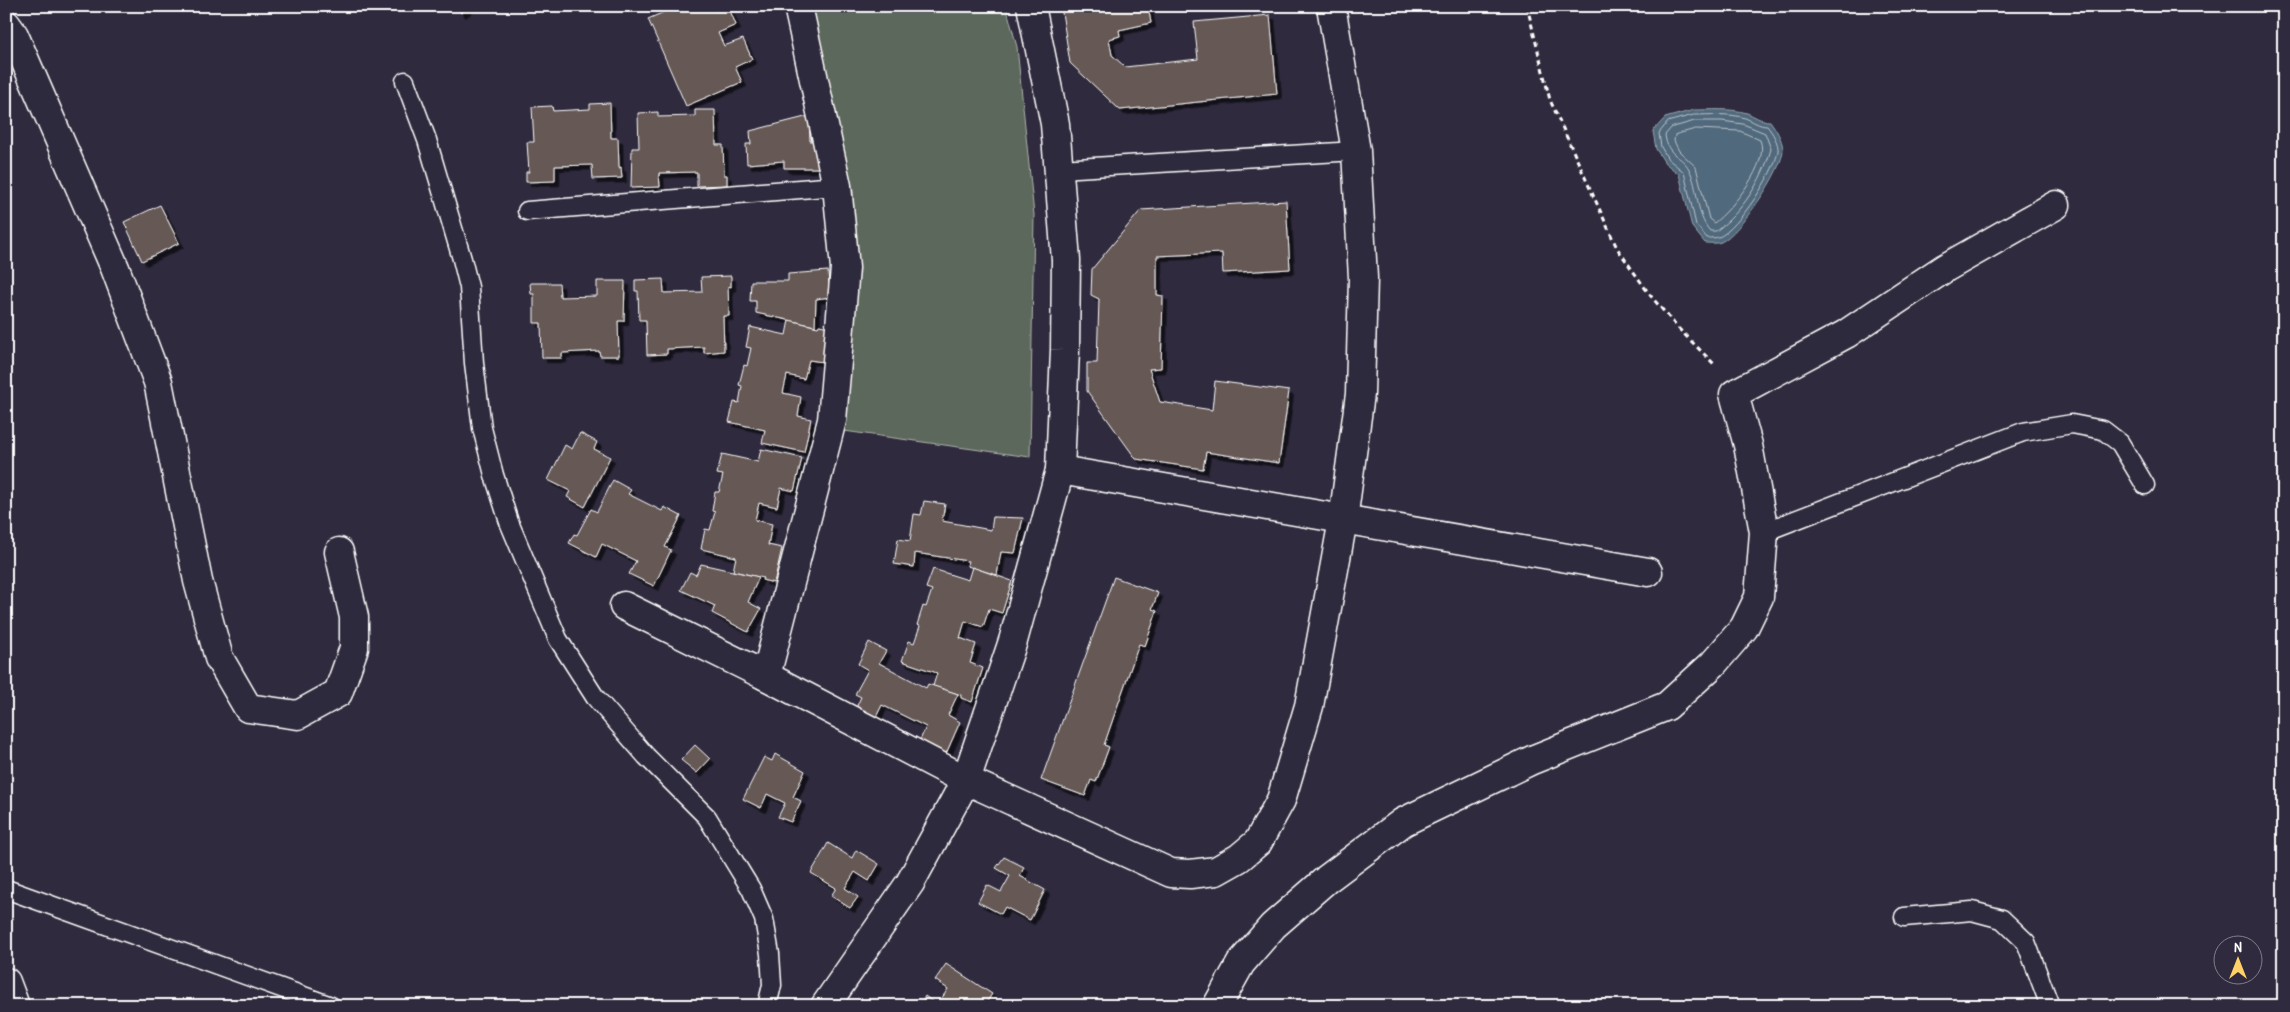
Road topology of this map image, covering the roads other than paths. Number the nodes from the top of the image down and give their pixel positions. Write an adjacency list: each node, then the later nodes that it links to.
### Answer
1 (798, 6): 8 (street)
2 (1031, 6): 7 (street)
3 (1331, 6): 6 (street)
4 (6, 24): 15 (street)
5 (405, 81): 25 (lane)
6 (1356, 150): 7 (lane); 13 (street)
7 (1060, 169): 11 (street)
8 (837, 186): 10 (lane); 18 (street)
9 (2056, 204): 14 (street)
10 (527, 211)
11 (1060, 470): 13 (street); 19 (street)
12 (2145, 485): 14 (lane)
13 (1342, 520): 16 (street); 19 (street)
14 (1764, 532): 27 (street)
15 (339, 552)
16 (1648, 572)
17 (624, 606): 18 (street)
18 (766, 676): 19 (street)
19 (966, 780): 26 (street)
20 (6, 889): 24 (lane)
21 (1904, 917): 28 (lane)
22 (6, 982): 23 (street)
23 (15, 1006)
24 (331, 1006)
25 (767, 1006)
26 (825, 1006)
27 (1217, 1006)
28 (2050, 1006)

